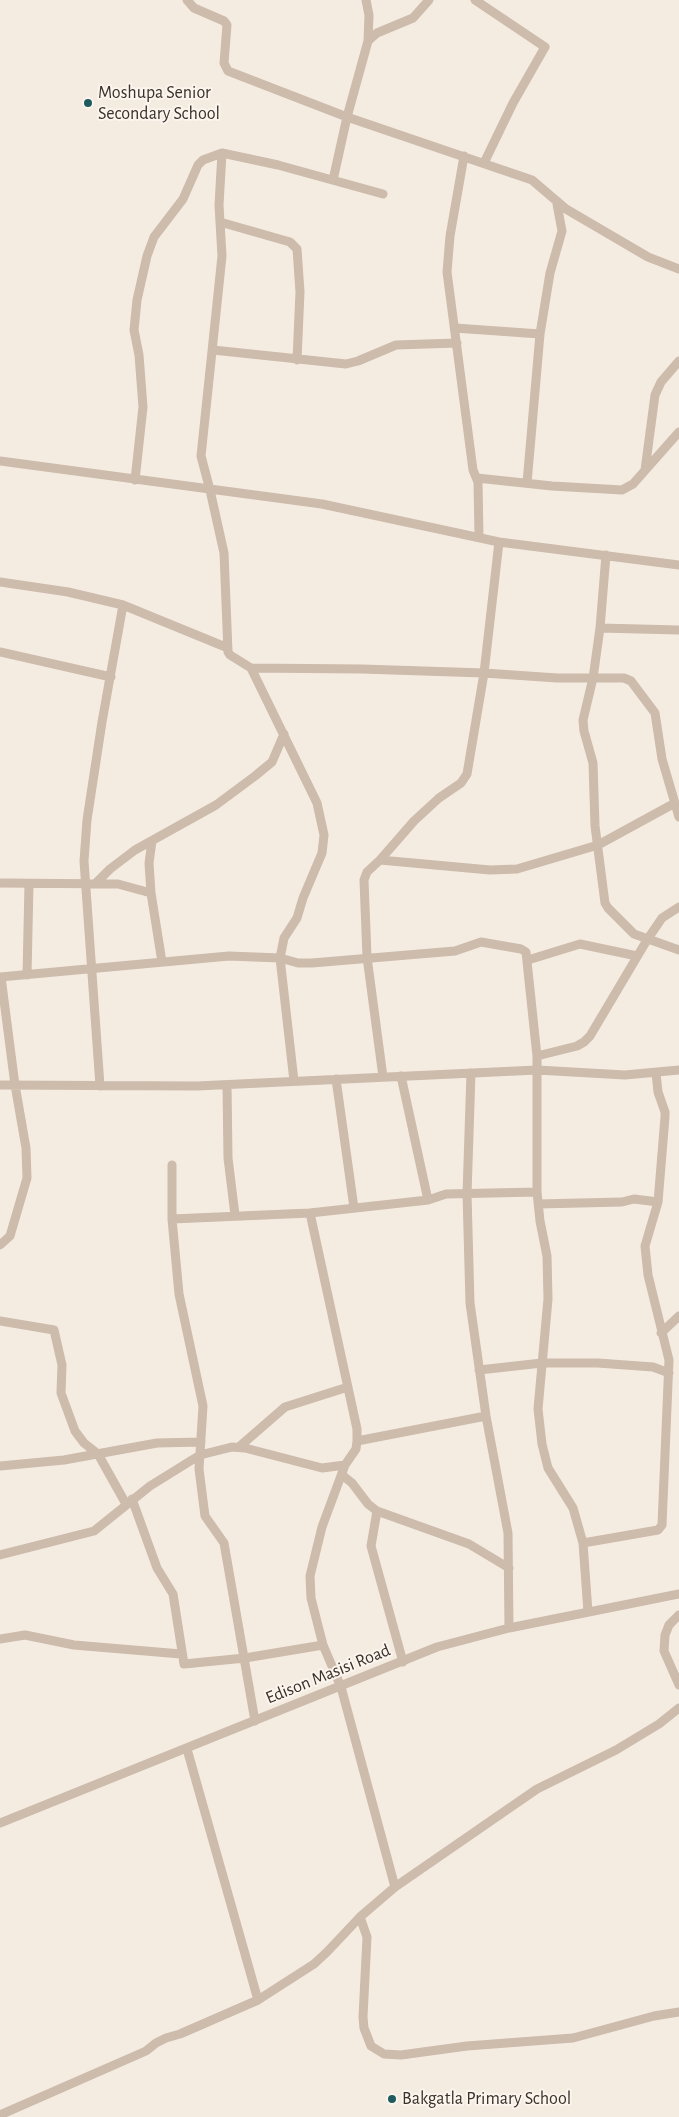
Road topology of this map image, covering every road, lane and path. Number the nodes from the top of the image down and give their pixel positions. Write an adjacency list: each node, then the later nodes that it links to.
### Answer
1 (187, 0): 6 (street)
2 (366, 0): 5 (street)
3 (429, 0): 5 (street)
4 (475, 0): 9 (street)
5 (368, 41): 6 (street)
6 (346, 118): 8 (street); 10 (street)
7 (222, 153): 10 (street); 13 (street); 25 (street)
8 (464, 156): 9 (street); 15 (street)
9 (484, 163): 12 (street)
10 (333, 180): 11 (street)
11 (383, 194)
12 (557, 204): 14 (street); 16 (street)
13 (220, 222): 18 (street); 19 (street)
14 (679, 269)
15 (455, 328): 16 (street); 17 (street)
16 (540, 334): 26 (street)
17 (457, 343): 19 (street); 24 (street)
18 (213, 350): 19 (street); 27 (street)
19 (297, 360)
20 (679, 360): 23 (street)
21 (679, 432): 23 (street)
22 (0, 461): 25 (street)
23 (645, 470): 26 (street)
24 (477, 478): 26 (street); 28 (street)
25 (135, 480): 27 (street)
26 (527, 483)
27 (210, 490): 28 (street); 36 (street)
28 (479, 537): 29 (street)
29 (499, 542): 30 (street); 39 (street)
30 (606, 555): 31 (street); 34 (street)
31 (679, 565)
32 (0, 582): 33 (street)
33 (123, 605): 36 (street); 40 (street)
34 (600, 628): 35 (street); 41 (street)
35 (679, 630)
36 (228, 648): 38 (street)
37 (0, 652): 40 (street)
38 (251, 668): 39 (street); 42 (street)
39 (484, 673): 41 (street); 47 (street)
40 (111, 676): 51 (street)
41 (593, 678): 43 (street); 46 (street)
42 (284, 734): 45 (street); 57 (street)
43 (675, 803): 44 (street); 46 (street)
44 (679, 817)
45 (152, 842): 49 (street); 52 (street)
46 (598, 845): 47 (street); 54 (street)
47 (380, 860): 58 (street)
48 (0, 883): 50 (street)
49 (96, 883): 51 (street); 52 (street)
50 (29, 884): 51 (street); 62 (street)
51 (85, 885): 61 (street)
52 (151, 893): 60 (street)
53 (679, 907): 54 (street)
54 (647, 940): 55 (street); 56 (street)
55 (679, 950)
56 (637, 956): 59 (street); 64 (street)
57 (280, 958): 58 (street); 60 (street); 72 (street)
58 (368, 958): 59 (street); 70 (street)
59 (528, 960): 64 (street)
60 (162, 962): 61 (street)
61 (92, 969): 62 (street); 76 (street)
62 (27, 975): 63 (street)
63 (0, 977): 74 (street)
64 (537, 1056): 65 (street)
65 (537, 1070): 67 (street); 68 (street); 78 (street)
66 (679, 1070): 67 (street)
67 (656, 1073): 81 (street)
68 (470, 1074): 69 (street); 79 (street)
69 (401, 1076): 70 (street); 80 (street)
70 (383, 1077): 71 (street)
71 (336, 1079): 72 (street); 83 (street)
72 (294, 1081): 75 (street)
73 (0, 1085): 74 (street)
74 (15, 1085): 76 (street); 87 (street)
75 (227, 1085): 76 (street); 85 (street)
76 (100, 1086)
77 (172, 1166): 86 (street)
78 (537, 1192): 79 (street); 82 (street)
79 (467, 1194): 80 (street); 92 (street)
80 (428, 1200): 83 (street)
81 (658, 1202): 82 (street); 90 (street)
82 (538, 1204): 91 (street)
83 (354, 1208): 84 (street)
84 (310, 1212): 85 (street); 94 (street)
85 (235, 1215): 86 (street)
86 (172, 1219): 97 (street)
87 (0, 1245)
88 (679, 1316): 90 (street)
89 (0, 1320): 99 (street)
90 (661, 1333): 93 (street)
91 (542, 1362): 92 (street); 93 (street); 106 (street)
92 (479, 1370): 95 (street)
93 (669, 1373): 106 (street)
94 (348, 1388): 96 (street); 98 (street)
95 (486, 1416): 96 (street); 108 (street)
96 (357, 1441): 101 (street)
97 (201, 1442): 99 (street); 100 (street)
98 (239, 1447): 100 (street); 101 (street)
99 (98, 1454): 102 (street); 104 (street)
100 (200, 1455): 104 (street); 116 (street)
101 (345, 1465): 103 (street)
102 (0, 1466)
103 (342, 1475): 105 (street); 114 (street)
104 (129, 1502): 107 (street); 115 (street)
105 (377, 1511): 108 (street); 117 (street)
106 (582, 1543): 110 (street)
107 (0, 1555)
108 (509, 1568): 112 (street)
109 (679, 1594): 110 (street, Edison Masisi Road)
110 (588, 1612): 112 (street, Edison Masisi Road)
111 (679, 1614): 118 (street)
112 (509, 1628): 117 (street, Edison Masisi Road)
113 (0, 1639): 115 (street)
114 (323, 1645): 116 (street); 119 (street)
115 (181, 1654): 116 (street)
116 (244, 1658): 121 (street)
117 (403, 1662): 119 (street, Edison Masisi Road)
118 (679, 1685)
119 (342, 1687): 121 (street, Edison Masisi Road); 124 (street)
120 (679, 1708): 124 (street)
121 (255, 1721): 122 (street, Edison Masisi Road)
122 (187, 1749): 123 (street, Edison Masisi Road); 126 (street)
123 (0, 1823)
124 (395, 1887): 125 (street)
125 (360, 1917): 126 (street); 127 (street)
126 (258, 2000): 128 (street)
127 (679, 2012)
128 (0, 2115)

